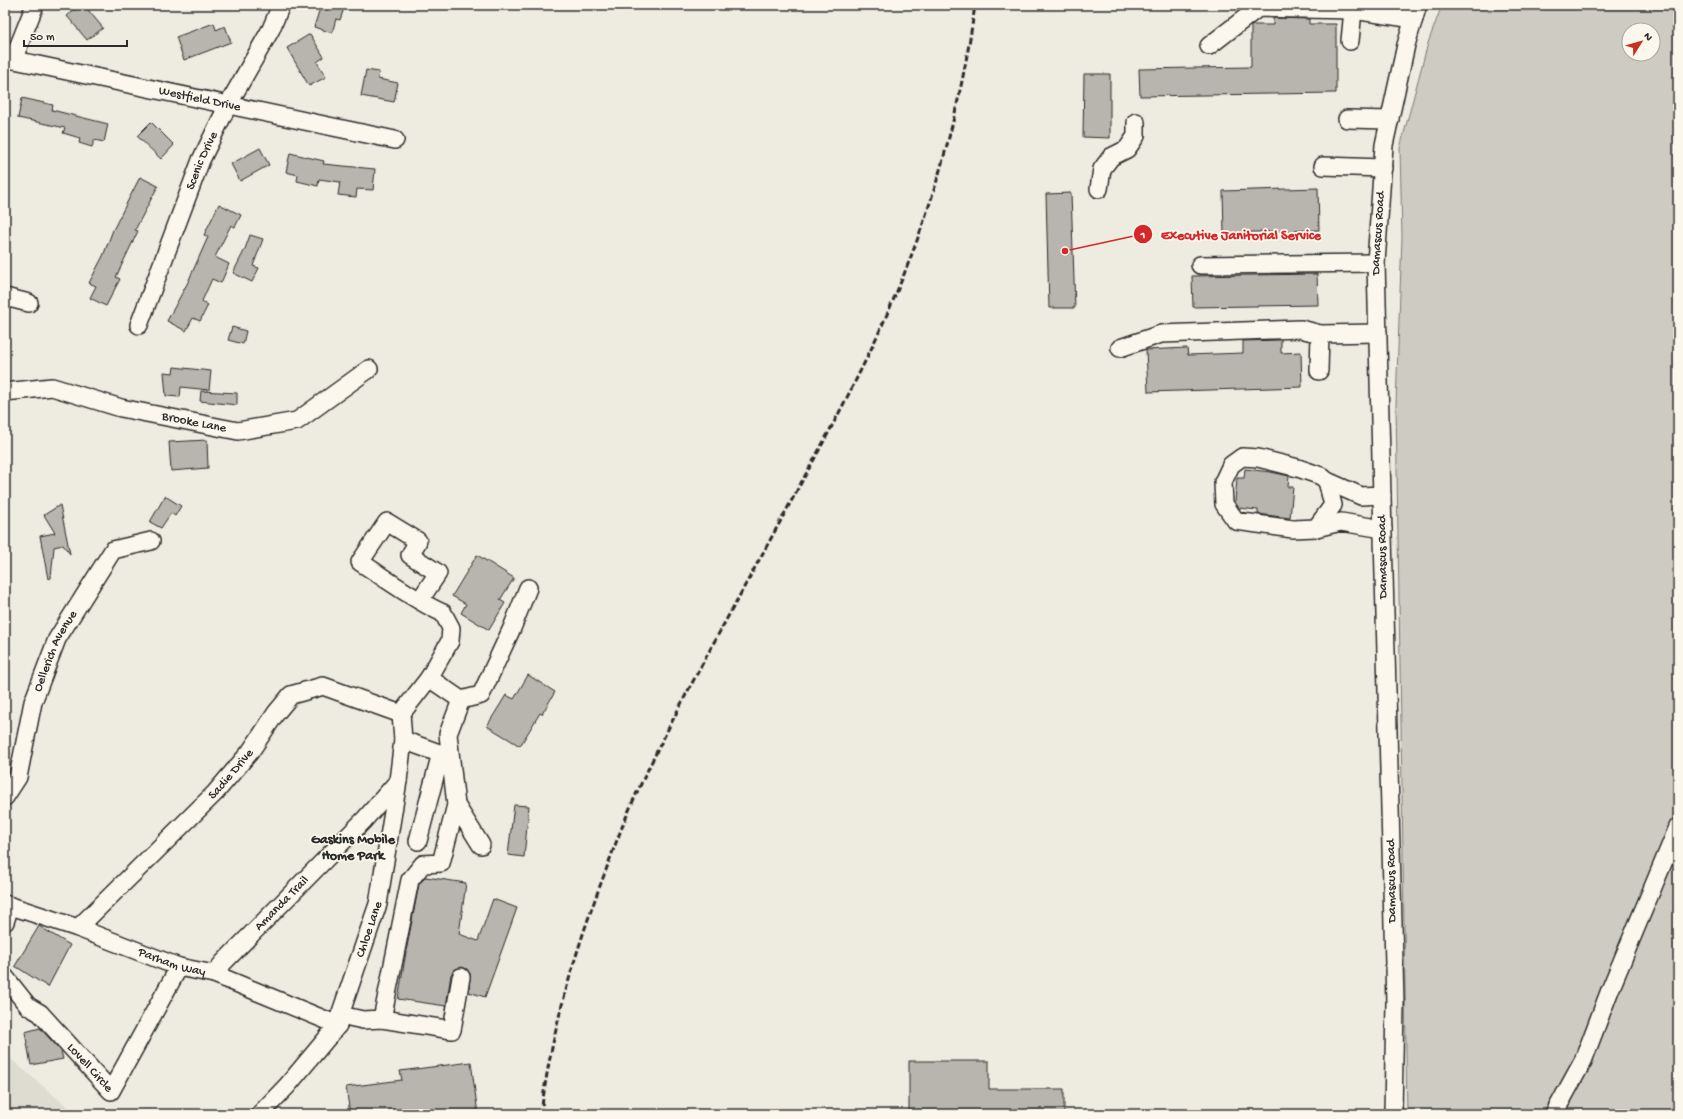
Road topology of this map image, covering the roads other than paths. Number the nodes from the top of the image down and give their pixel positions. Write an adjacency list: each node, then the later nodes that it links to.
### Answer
1 (35, 5): 7 (street)
2 (281, 5): 8 (street, Scenic Drive)
3 (1353, 10): 4 (street); 5 (street); 6 (street)
4 (1416, 12): 10 (street, Damascus Road)
5 (1350, 41)
6 (1209, 46)
7 (9, 59): 8 (street, Westfield Drive)
8 (228, 105): 12 (street, Westfield Drive); 20 (street, Scenic Drive)
9 (1347, 119): 10 (street)
10 (1390, 120): 14 (street, Damascus Road)
11 (1136, 122): 15 (street)
12 (395, 140)
13 (1323, 166): 14 (street)
14 (1383, 168): 16 (street, Damascus Road)
15 (1099, 190)
16 (1376, 263): 17 (street); 21 (street, Damascus Road)
17 (1200, 265)
18 (5, 297): 19 (street)
19 (29, 303)
20 (139, 325)
21 (1378, 333): 22 (street); 28 (street, Damascus Road)
22 (1320, 334): 23 (street); 25 (street)
23 (1120, 348)
24 (369, 369): 26 (street, Brooke Lane)
25 (1319, 371)
26 (5, 392)
27 (1327, 481): 28 (street); 29 (street); 29 (street)
28 (1382, 495): 30 (street, Damascus Road)
29 (1316, 528): 30 (street)
30 (1382, 529): 55 (street, Damascus Road)
31 (151, 541): 40 (street, Oellerich Avenue)
32 (528, 588): 35 (street)
33 (420, 600): 33 (street); 34 (street)
34 (429, 678): 35 (street); 36 (street)
35 (461, 700): 38 (street)
36 (401, 714): 37 (street, Chloe Lane); 47 (street, Sadie Drive)
37 (403, 740): 38 (street); 39 (street, Chloe Lane)
38 (445, 755): 41 (street); 43 (street)
39 (398, 781): 49 (street, Amanda Trail); 53 (street, Chloe Lane)
40 (5, 797)
41 (456, 805): 44 (street); 52 (street)
42 (1678, 826): 56 (street)
43 (418, 841)
44 (481, 845)
45 (7, 905): 46 (street); 47 (street, Parham Way)
46 (5, 922)
47 (78, 928): 48 (street, Parham Way)
48 (179, 967): 49 (street, Parham Way); 50 (street, Lovell Circle)
49 (214, 974): 53 (street, Parham Way)
50 (5, 977)
51 (461, 977): 52 (street, Parham Way)
52 (382, 1019): 53 (street, Parham Way)
53 (339, 1020): 54 (street, Chloe Lane)
54 (260, 1114)
55 (1393, 1114)
56 (1554, 1114)

